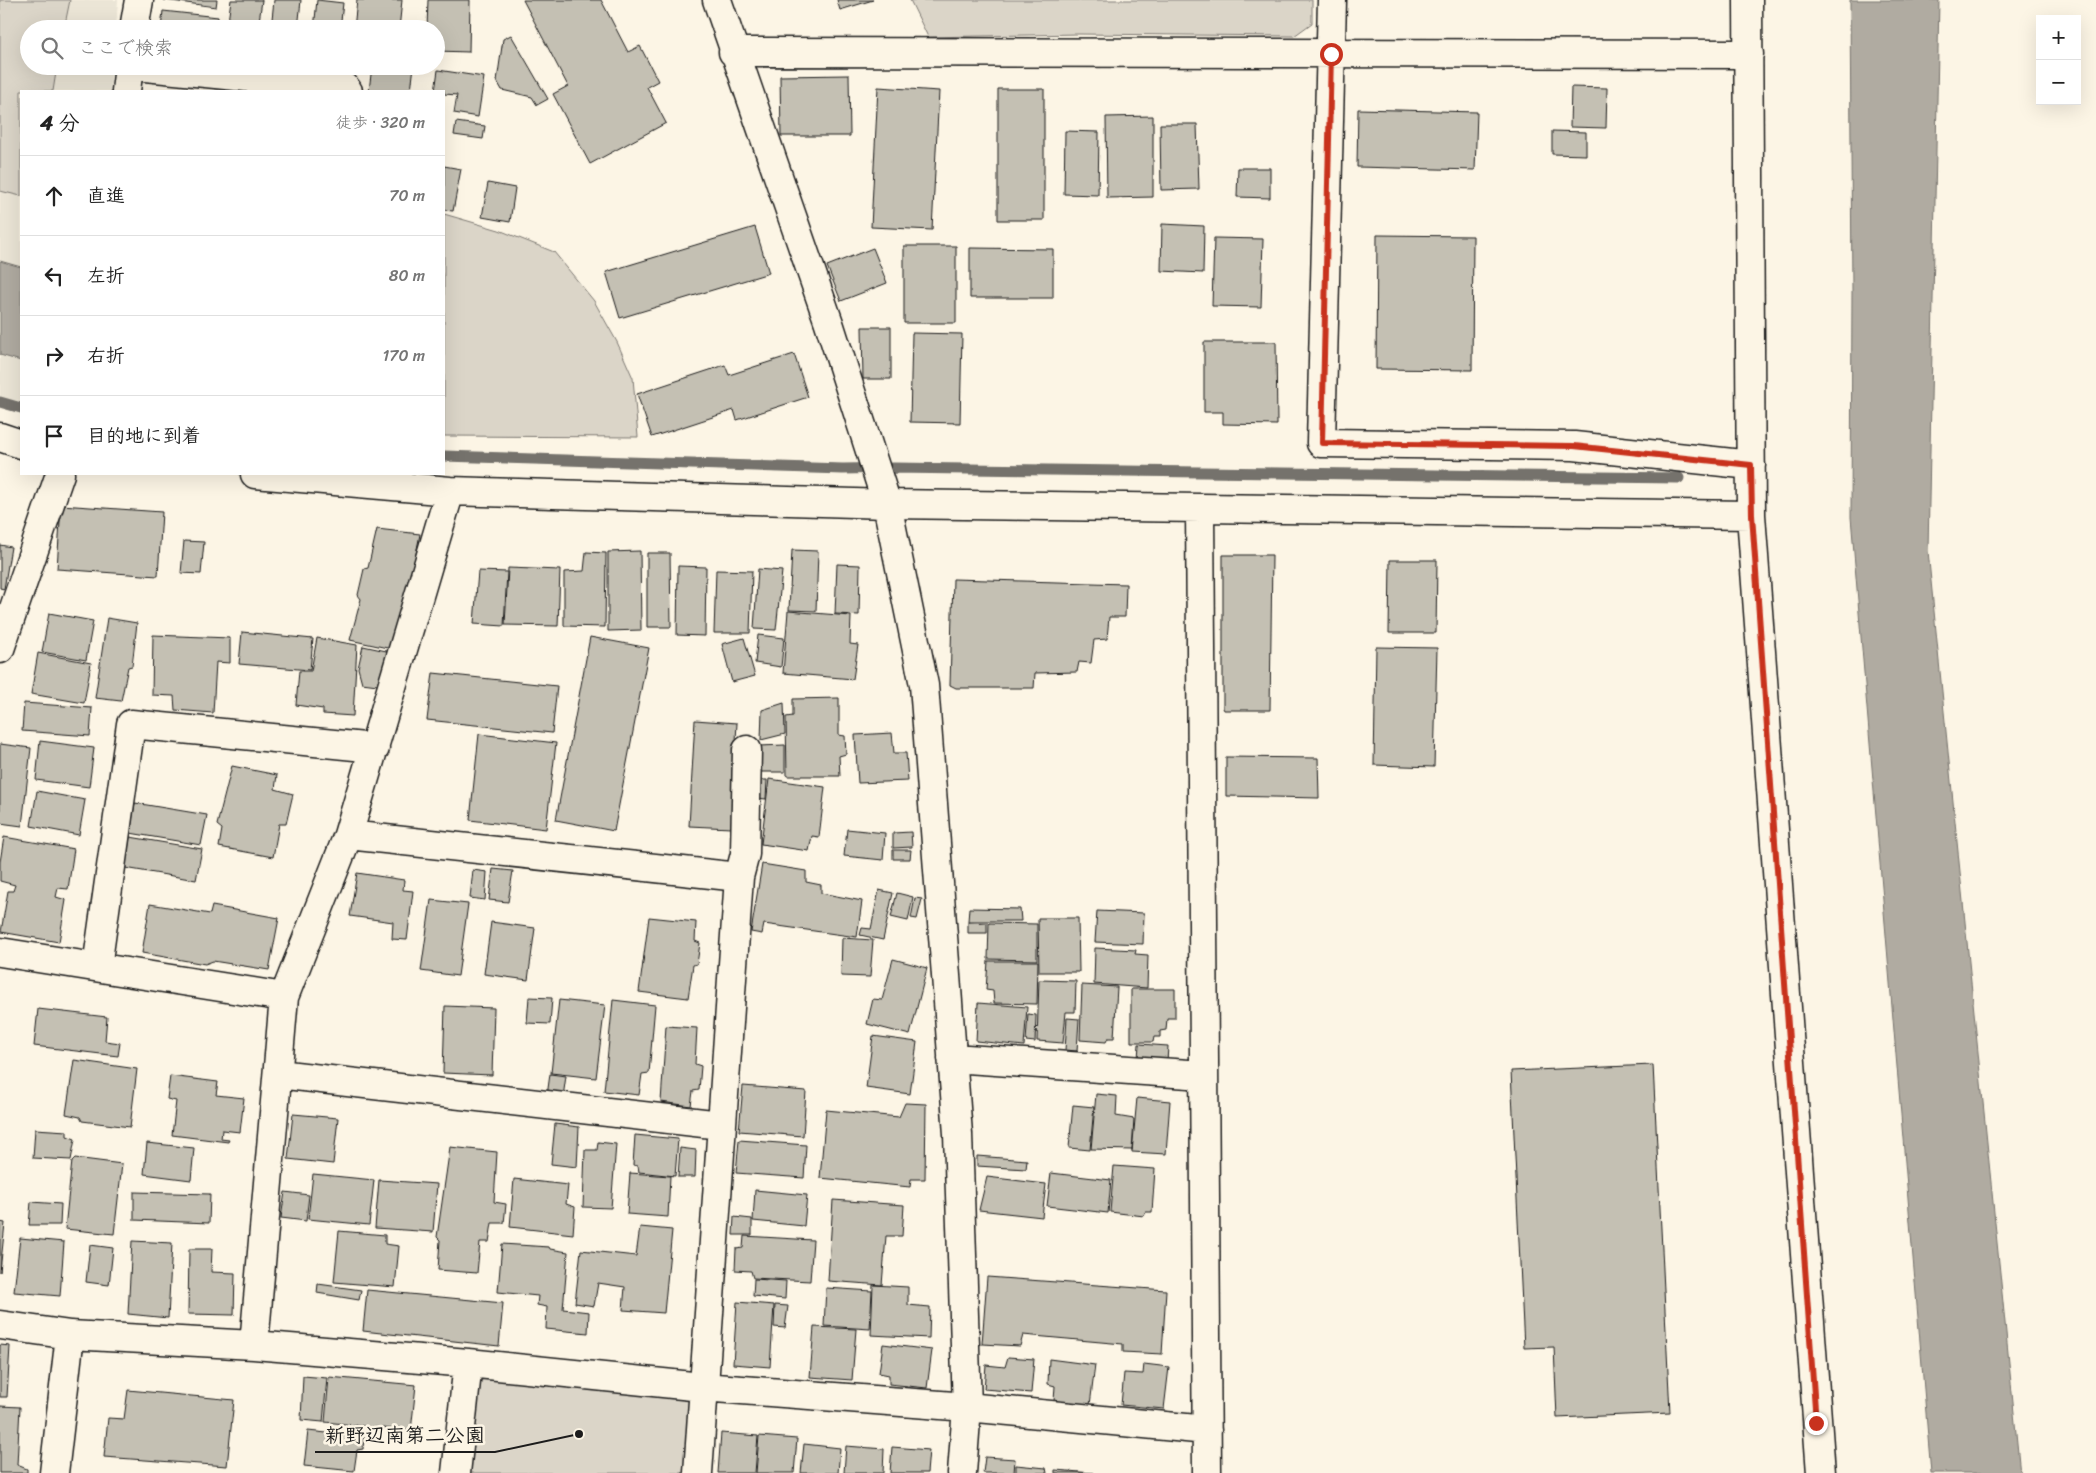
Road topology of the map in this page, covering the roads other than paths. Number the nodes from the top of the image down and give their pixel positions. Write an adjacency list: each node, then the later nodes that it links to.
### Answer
1 (139, 0): 5 (street)
2 (717, 0): 6 (street)
3 (1332, 0): 7 (street)
4 (1748, 0): 8 (street)
5 (136, 20)
6 (733, 52): 7 (street); 19 (street)
7 (1331, 54): 8 (street); 15 (street)
8 (1748, 54): 15 (street)
9 (128, 75): 11 (street)
10 (225, 75): 12 (street)
11 (126, 90)
12 (347, 90)
13 (0, 437): 14 (street)
14 (20, 444)
15 (1751, 465): 21 (street)
16 (60, 475): 22 (street)
17 (266, 475): 18 (street)
18 (450, 491): 19 (street); 23 (street)
19 (887, 504): 20 (street); 30 (street)
20 (1200, 509): 21 (street); 32 (street)
21 (1752, 515): 46 (street)
22 (0, 648)
23 (375, 748): 25 (street); 28 (street)
24 (747, 750): 26 (street)
25 (348, 835): 26 (street); 29 (street)
26 (739, 877): 33 (street)
27 (0, 952): 28 (street)
28 (97, 967): 29 (street)
29 (284, 997): 31 (street)
30 (952, 1058): 32 (street); 39 (street)
31 (278, 1074): 33 (street); 36 (street)
32 (1204, 1075): 40 (street)
33 (721, 1125): 38 (street)
34 (0, 1325): 35 (street)
35 (70, 1336): 36 (street); 41 (street)
36 (254, 1345): 37 (street)
37 (468, 1363): 38 (street); 42 (street)
38 (702, 1387): 39 (street); 43 (street)
39 (967, 1407): 40 (street); 44 (street)
40 (1207, 1430): 45 (street)
41 (54, 1473)
42 (456, 1473)
43 (698, 1473)
44 (962, 1473)
45 (1207, 1473)
46 (1821, 1473)

